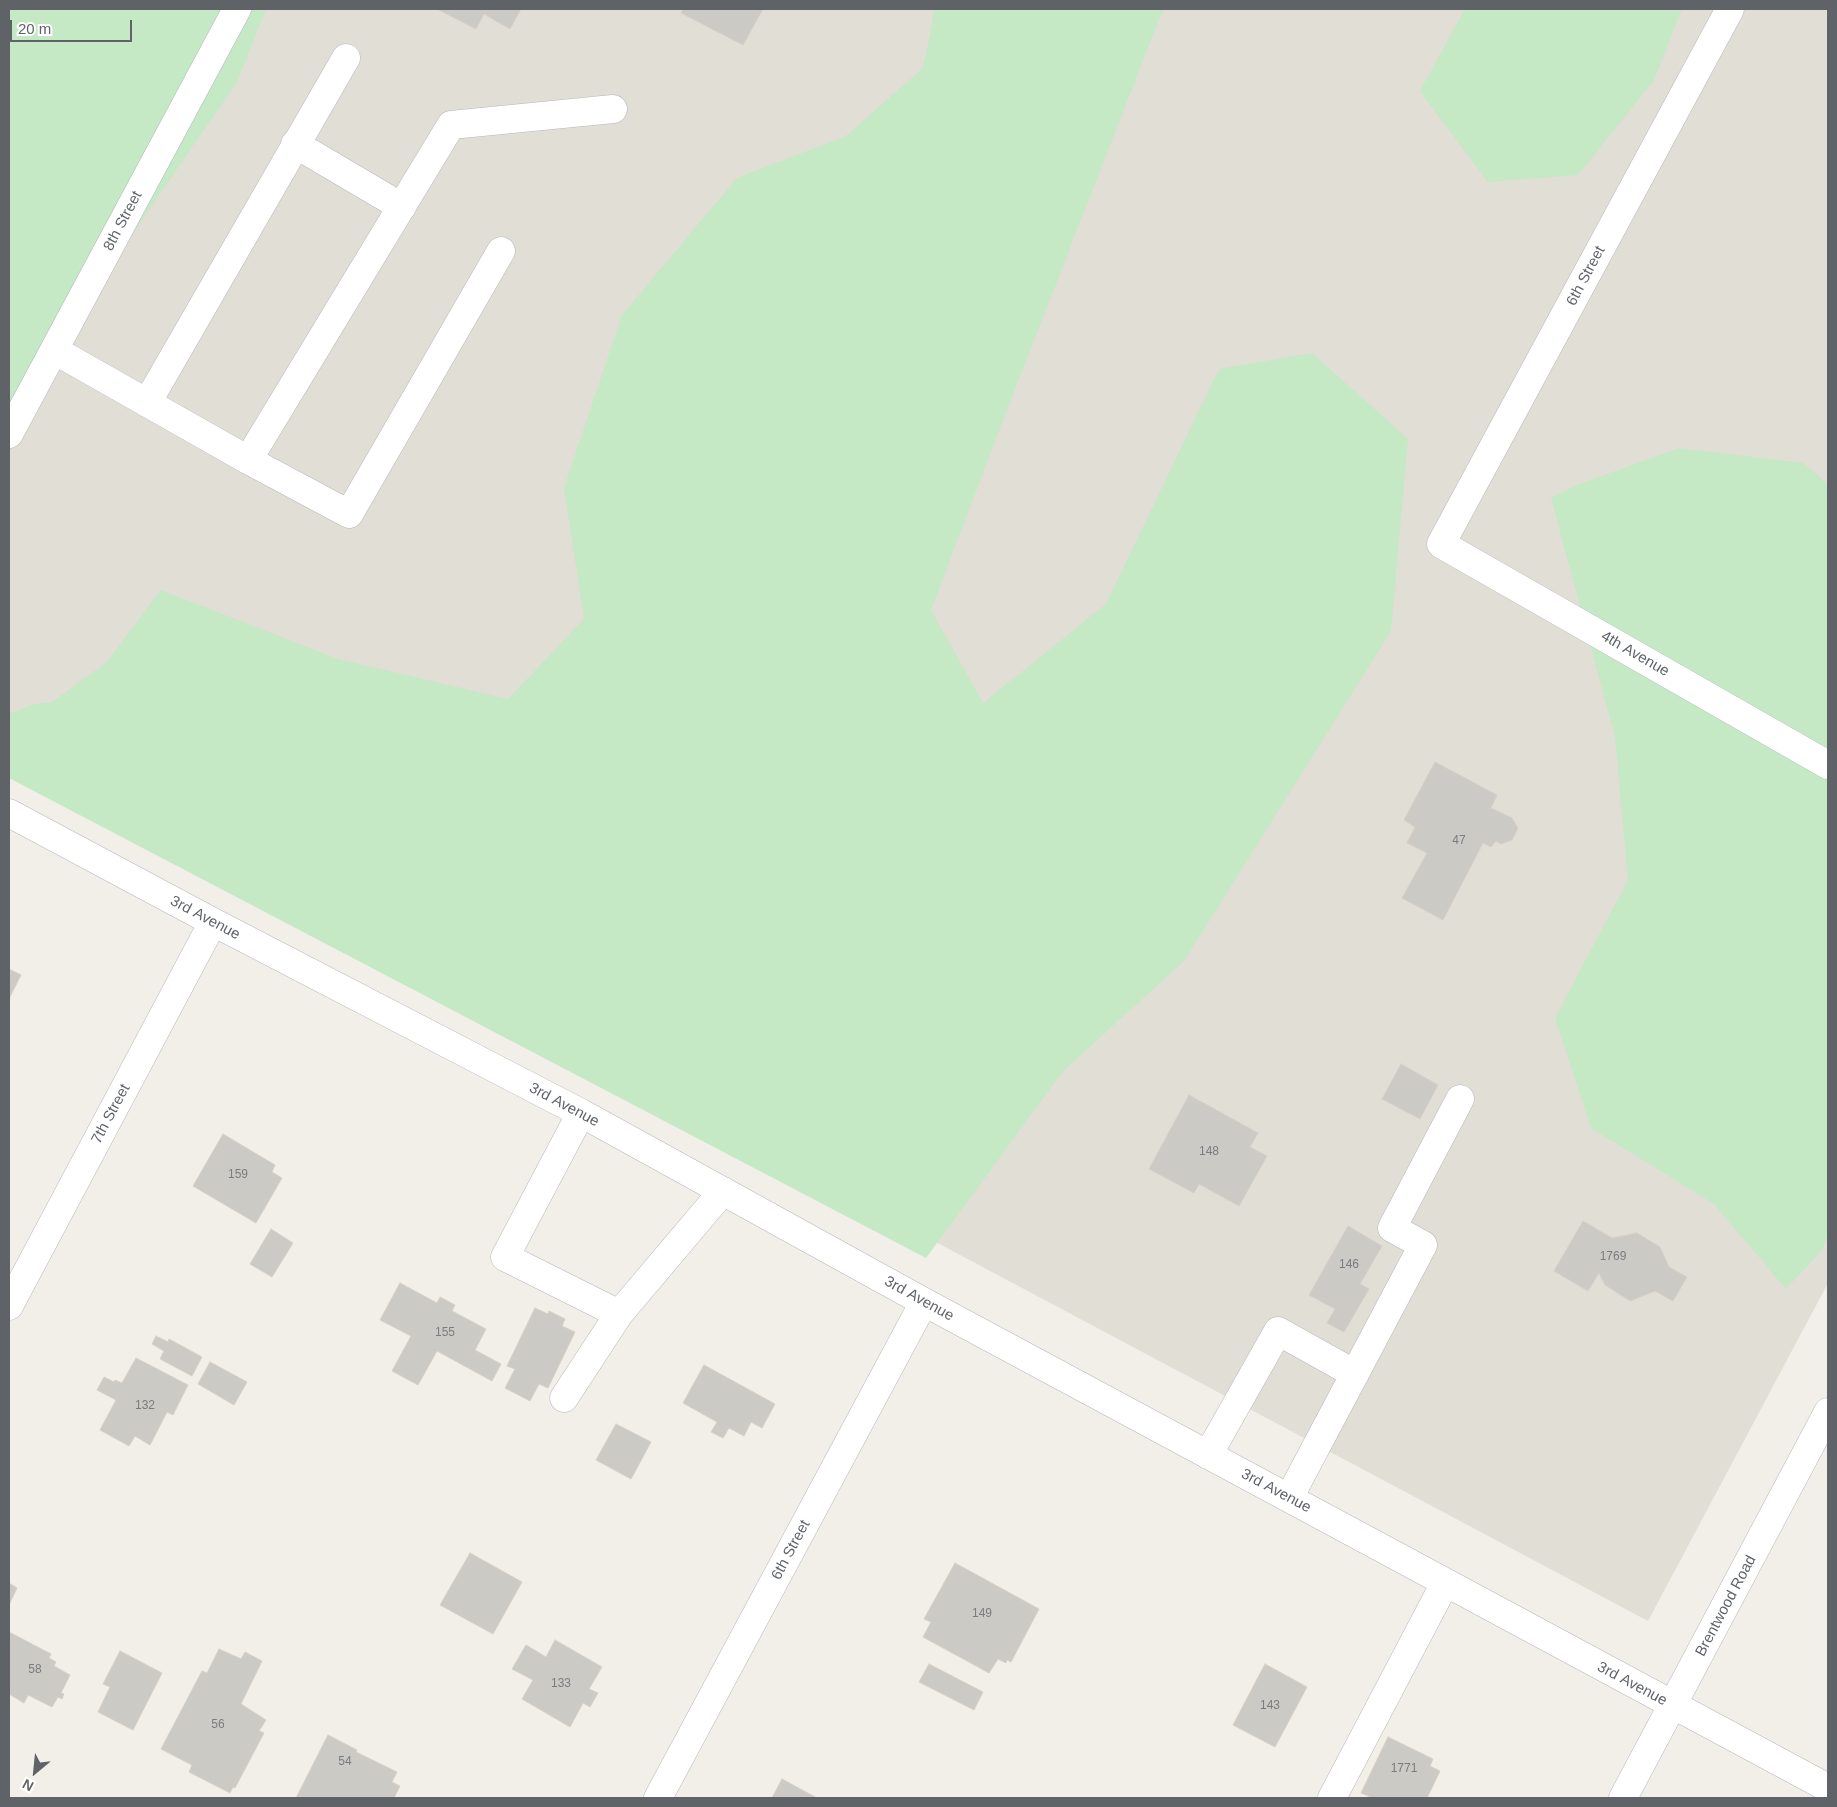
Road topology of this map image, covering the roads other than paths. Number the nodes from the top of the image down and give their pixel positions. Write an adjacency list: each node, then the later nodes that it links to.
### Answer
1 (237, 9): 8 (street, 8th Street)
2 (1730, 9): 12 (street, 6th Street)
3 (346, 58): 5 (street)
4 (613, 110): 6 (street)
5 (295, 144): 6 (street); 9 (street)
6 (402, 207): 11 (street)
7 (502, 251): 11 (street)
8 (54, 350): 9 (street); 10 (street, 8th Street)
9 (147, 403): 11 (street)
10 (9, 434)
11 (248, 460)
12 (1441, 544): 13 (street, 4th Avenue)
13 (1828, 765)
14 (9, 813): 15 (street, 3rd Avenue)
15 (213, 922): 17 (street, 3rd Avenue); 20 (street, 7th Street)
16 (1460, 1099): 22 (street)
17 (581, 1113): 18 (street, 3rd Avenue); 21 (street)
18 (723, 1191): 19 (street, 3rd Avenue); 21 (street)
19 (924, 1302): 25 (street, 3rd Avenue); 30 (street, 6th Street)
20 (9, 1306)
21 (619, 1314): 23 (street)
22 (1355, 1374): 25 (street); 26 (street)
23 (564, 1398)
24 (1828, 1412): 28 (street, Brentwood Road)
25 (1208, 1455): 26 (street, 3rd Avenue)
26 (1289, 1498): 27 (street, 3rd Avenue)
27 (1445, 1583): 28 (street, 3rd Avenue); 31 (street)
28 (1673, 1705): 29 (street, 3rd Avenue); 32 (street, Brentwood Road)
29 (1828, 1788)
30 (658, 1798)
31 (1332, 1798)
32 (1623, 1798)

